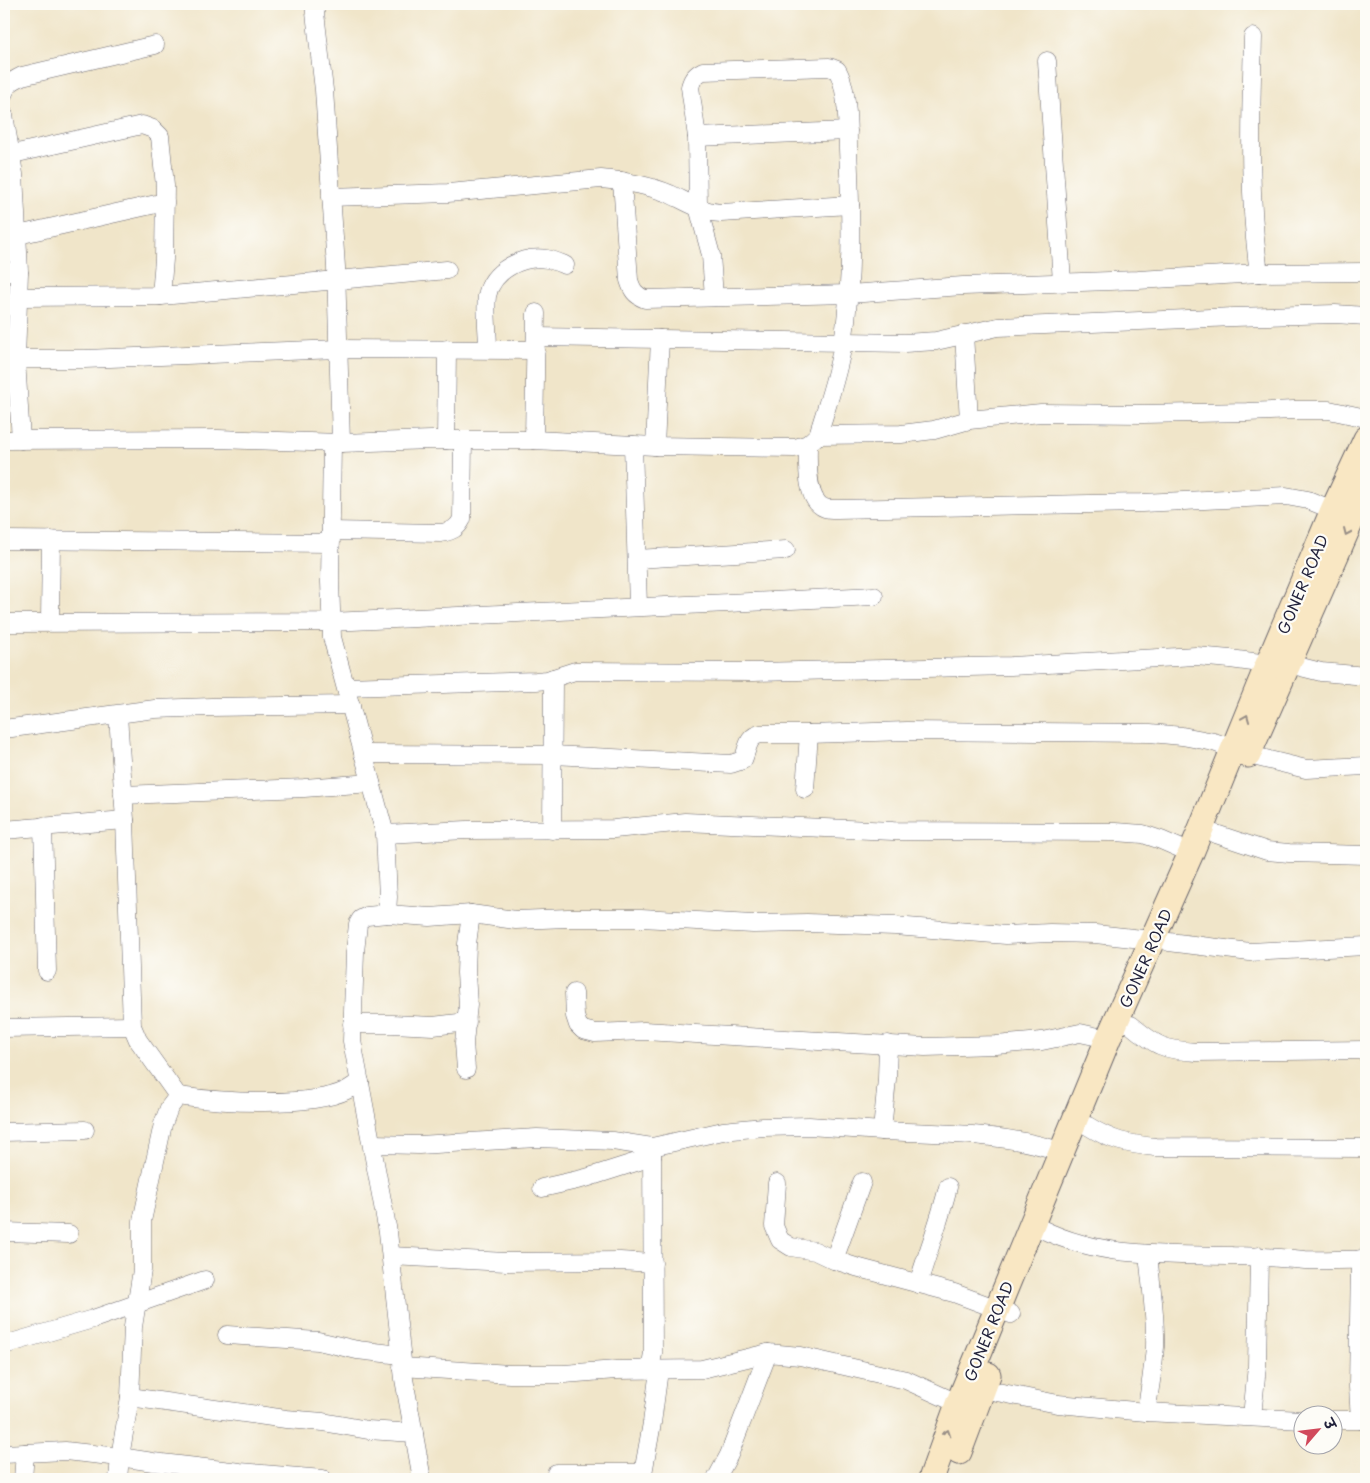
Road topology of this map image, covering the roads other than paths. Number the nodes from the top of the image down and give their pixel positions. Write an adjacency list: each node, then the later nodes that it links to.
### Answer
1 (314, 4): 11 (street)
2 (1253, 37): 20 (street)
3 (155, 45): 5 (street)
4 (1047, 61): 22 (street)
5 (4, 90)
6 (4, 115): 9 (street)
7 (848, 132): 8 (street); 8 (street); 13 (street)
8 (697, 137): 14 (street)
9 (7, 155): 12 (street); 15 (street)
10 (622, 181): 11 (street); 14 (street); 25 (street)
11 (331, 197): 21 (street)
12 (165, 202): 15 (street); 24 (street)
13 (850, 205): 14 (street); 23 (street)
14 (698, 207): 25 (street)
15 (18, 235): 18 (street)
16 (565, 265): 35 (street)
17 (448, 270): 21 (street)
18 (11, 272): 26 (street)
19 (1366, 272): 20 (street)
20 (1259, 273): 22 (street)
21 (336, 280): 24 (street); 33 (street)
22 (1062, 282): 23 (street)
23 (849, 294): 25 (street); 31 (street)
24 (161, 296): 26 (street)
25 (714, 296)
26 (18, 297): 36 (street)
27 (536, 313): 32 (street)
28 (1366, 316): 29 (street)
29 (964, 334): 31 (street); 38 (street)
30 (660, 339): 31 (street); 32 (street); 46 (street)
31 (843, 342): 43 (street)
32 (536, 343): 35 (street); 42 (street)
33 (338, 349): 34 (street); 36 (street); 44 (street)
34 (447, 349): 35 (street); 41 (street)
35 (488, 350)
36 (10, 359): 40 (street)
37 (1366, 418): 38 (street)
38 (969, 420): 43 (street)
39 (1366, 439): 48 (street, GONER ROAD)
40 (12, 440): 44 (street)
41 (455, 440): 42 (street); 44 (street); 49 (street)
42 (534, 440): 45 (street)
43 (813, 440): 46 (street); 48 (street)
44 (337, 443): 49 (street)
45 (633, 445): 46 (street); 53 (street)
46 (655, 446)
47 (1366, 487): 59 (street, GONER ROAD, one-way to 59)
48 (1333, 510): 59 (street, GONER ROAD)
49 (331, 537): 51 (street); 57 (street)
50 (4, 540): 51 (street)
51 (51, 540): 56 (street)
52 (786, 550): 53 (street)
53 (637, 559): 55 (street)
54 (874, 596): 55 (street)
55 (638, 606): 57 (street)
56 (50, 622): 57 (street); 58 (street)
57 (332, 622): 62 (street)
58 (4, 623)
59 (1279, 664): 60 (street); 61 (street); 67 (street, GONER ROAD)
60 (1366, 676)
61 (554, 678): 62 (street); 69 (street)
62 (346, 687): 63 (street)
63 (351, 705): 64 (street); 68 (street)
64 (118, 715): 65 (street); 73 (street)
65 (4, 729)
66 (809, 734): 67 (street); 69 (street); 72 (street)
67 (1241, 752): 70 (street); 79 (street, GONER ROAD); 80 (street, GONER ROAD)
68 (363, 754): 69 (street); 71 (street)
69 (553, 755): 77 (street)
70 (1366, 766)
71 (371, 783): 73 (street); 78 (street)
72 (805, 789)
73 (123, 795): 74 (street)
74 (125, 820): 75 (street); 91 (street)
75 (43, 826): 76 (street); 86 (street)
76 (4, 830)
77 (552, 830): 78 (street); 80 (street)
78 (385, 834): 82 (street)
79 (1216, 834): 81 (street); 84 (street, GONER ROAD)
80 (1191, 853): 84 (street, GONER ROAD)
81 (1366, 855)
82 (387, 914): 83 (street); 89 (street)
83 (471, 914): 84 (street); 88 (street)
84 (1161, 941): 85 (street); 90 (street, GONER ROAD); 93 (street, GONER ROAD)
85 (1366, 946)
86 (47, 971)
87 (574, 993): 94 (street)
88 (466, 1022): 89 (street); 96 (street)
89 (352, 1024): 97 (street)
90 (1131, 1025): 95 (street); 99 (street, GONER ROAD)
91 (132, 1026): 92 (street); 98 (street)
92 (4, 1028)
93 (1108, 1039): 94 (street); 106 (street, GONER ROAD)
94 (888, 1044): 101 (street)
95 (1366, 1050)
96 (466, 1069)
97 (360, 1082): 98 (street); 103 (street)
98 (178, 1096): 122 (street)
99 (1088, 1126): 104 (street); 111 (street, GONER ROAD)
100 (85, 1130): 102 (street)
101 (882, 1131): 105 (street); 106 (street)
102 (4, 1132)
103 (372, 1144): 105 (street); 115 (street)
104 (1366, 1148)
105 (652, 1152): 110 (street); 119 (street)
106 (1062, 1152): 111 (street, GONER ROAD)
107 (862, 1182): 118 (street)
108 (777, 1183): 118 (street)
109 (948, 1187): 121 (street)
110 (542, 1188)
111 (1037, 1227): 114 (street); 123 (street, GONER ROAD)
112 (4, 1232): 113 (street)
113 (69, 1234)
114 (1148, 1254): 116 (street); 131 (street)
115 (391, 1256): 119 (street); 127 (street)
116 (1259, 1256): 117 (street); 132 (street)
117 (1363, 1259): 135 (street)
118 (834, 1260): 121 (street)
119 (653, 1264): 128 (street)
120 (205, 1280): 122 (street)
121 (918, 1284): 123 (street)
122 (137, 1303): 125 (street); 129 (street)
123 (1004, 1312): 130 (street, GONER ROAD)
124 (227, 1335): 127 (street)
125 (4, 1345)
126 (768, 1353): 128 (street); 130 (street); 147 (street)
127 (402, 1361): 128 (street); 136 (street)
128 (655, 1370): 142 (street)
129 (130, 1397): 136 (street); 139 (street)
130 (971, 1401): 131 (street); 148 (street, GONER ROAD, one-way to 130); 149 (street, GONER ROAD)
131 (1146, 1412): 132 (street)
132 (1252, 1416): 133 (street)
133 (1292, 1419)
134 (1342, 1420): 135 (street)
135 (1363, 1420)
136 (414, 1433): 146 (street)
137 (25, 1453): 138 (street); 139 (street); 143 (street)
138 (4, 1454)
139 (120, 1457): 141 (street); 144 (street)
140 (556, 1473): 142 (street)
141 (222, 1475): 145 (street)
142 (643, 1476)
143 (23, 1479)
144 (118, 1479)
145 (323, 1479)
146 (422, 1479)
147 (716, 1479)
148 (931, 1479)
149 (949, 1479)

